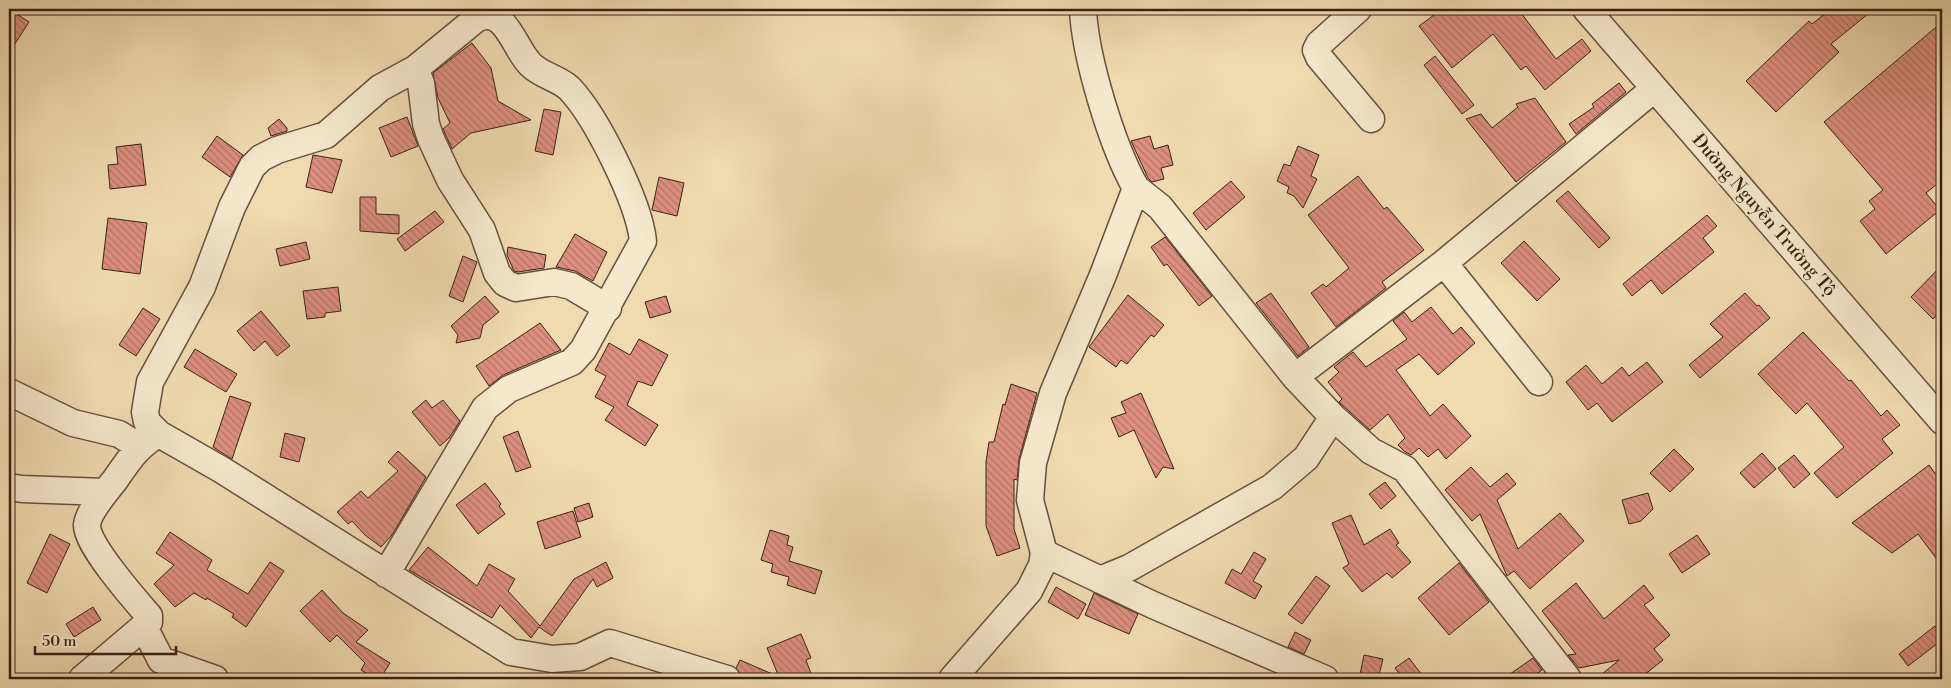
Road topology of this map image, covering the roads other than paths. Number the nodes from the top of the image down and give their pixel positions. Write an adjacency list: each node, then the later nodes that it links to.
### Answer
1 (1083, 9): 7 (street)
2 (1358, 9): 6 (street)
3 (1586, 9): 5 (street, Đường Nguyễn Trường Tộ)
4 (415, 69): 9 (street); 9 (street); 15 (street)
5 (1654, 89): 8 (street); 14 (street, Đường Nguyễn Trường Tộ)
6 (1371, 119)
7 (1136, 188): 10 (street); 18 (street)
8 (1444, 263): 10 (street); 11 (street)
9 (608, 308): 19 (street)
10 (1295, 377): 13 (street)
11 (1539, 382)
12 (9, 392): 15 (street)
13 (1333, 417): 20 (street); 28 (street)
14 (1942, 421)
15 (150, 441): 17 (street); 19 (street)
16 (9, 487): 17 (street)
17 (105, 492): 21 (street)
18 (1044, 553): 20 (street); 26 (street)
19 (386, 574): 22 (street)
20 (1100, 580): 27 (street)
21 (144, 627): 23 (street); 24 (street)
22 (582, 668): 25 (street)
23 (82, 679)
24 (215, 679)
25 (727, 679)
26 (952, 679)
27 (1325, 679)
28 (1568, 679)

